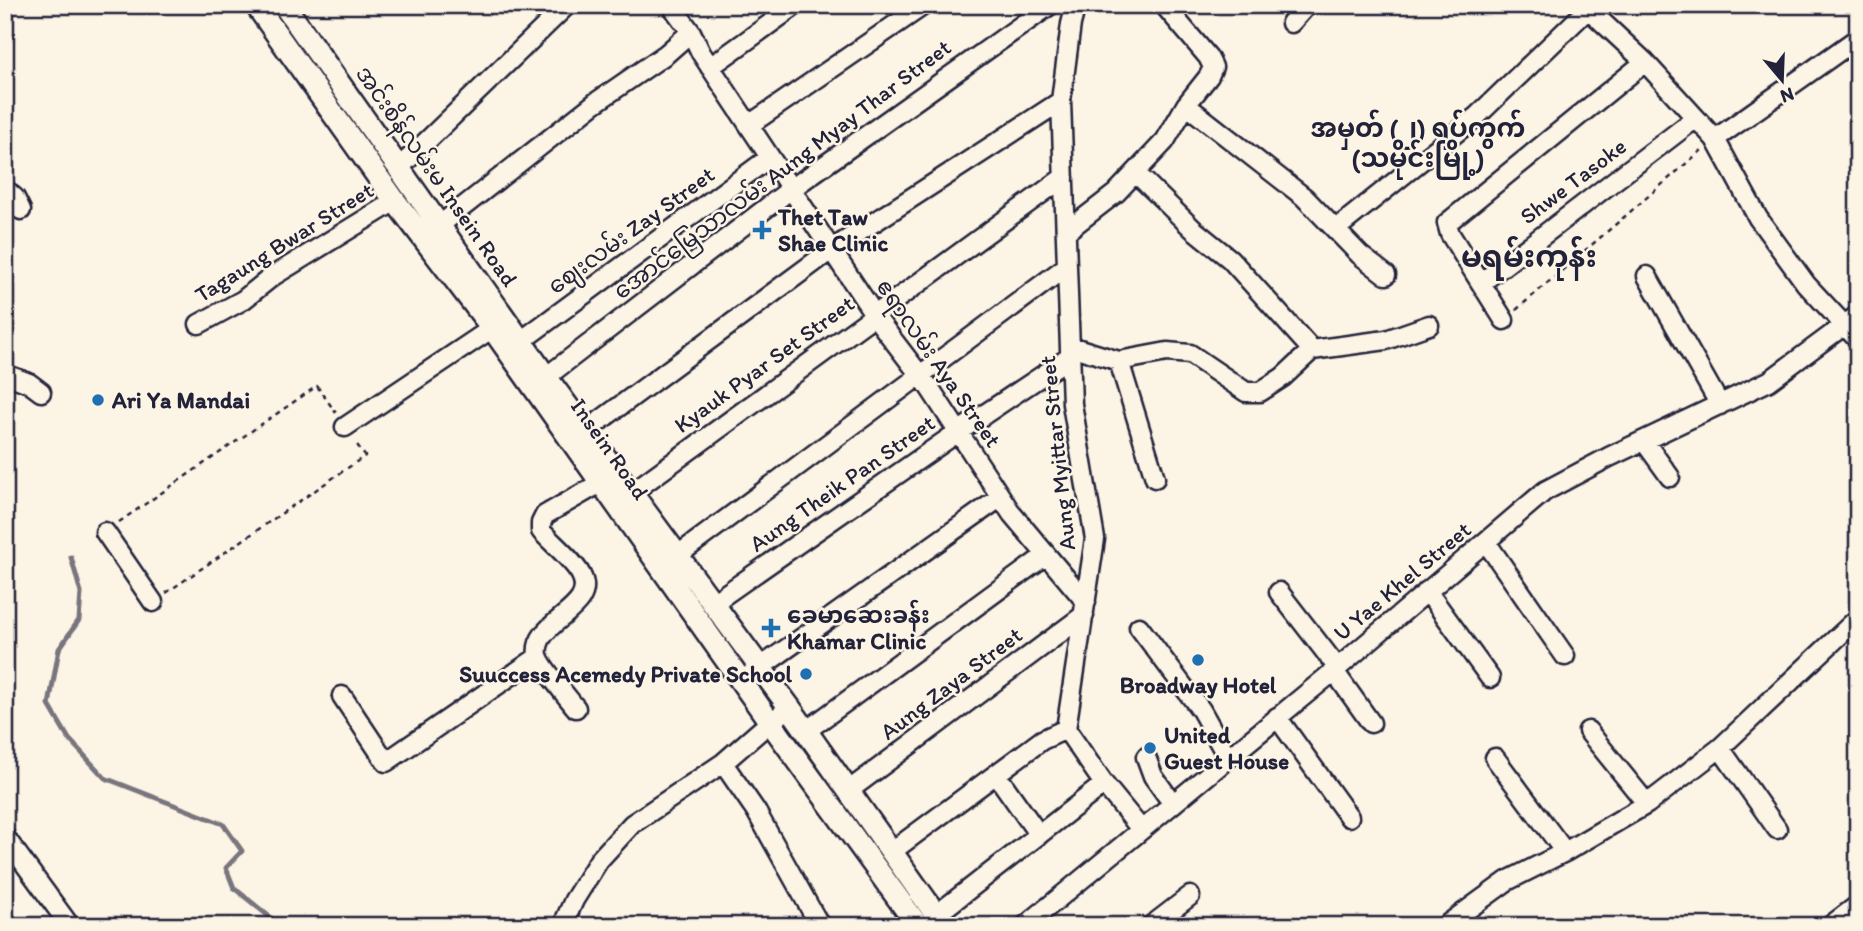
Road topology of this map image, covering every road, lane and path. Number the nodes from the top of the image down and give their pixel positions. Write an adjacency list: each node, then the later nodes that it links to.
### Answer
1 (256, 5): 30 (main road)
2 (284, 5): 25 (main road, အင်းစိန်လမ်းမ Insein Road)
3 (568, 5): 25 (street)
4 (671, 5): 13 (street, ဧရာလမ်း Aya Street)
5 (796, 5): 18 (street)
6 (924, 5): 22 (street)
7 (1050, 5): 29 (street, အောင်မြေသာလမ်း Aung Myay Thar Street)
8 (1076, 5): 19 (street, Aung Myittar Street)
9 (1164, 5): 20 (street)
10 (1307, 5): 12 (street)
11 (1586, 7): 17 (street); 32 (street)
12 (1291, 23)
13 (691, 32): 18 (street, ဧရာလမ်း Aya Street); 34 (street)
14 (1858, 38): 15 (street)
15 (1839, 51): 16 (street); 23 (street)
16 (1858, 53)
17 (1645, 62): 21 (street); 39 (street)
18 (710, 66): 22 (street, ဧရာလမ်း Aya Street)
19 (1061, 101): 27 (street, Aung Myittar Street); 35 (street)
20 (1186, 106): 26 (street); 32 (street)
21 (1696, 118): 23 (street); 39 (street, Shwe Tasoke)
22 (749, 124): 24 (street, ဧရာလမ်း Aya Street)
23 (1716, 139): 41 (path); 42 (street)
24 (769, 158): 29 (street, ဧရာလမ်း Aya Street); 47 (street, ဈေးလမ်း Zay Street)
25 (399, 168): 34 (main road, အင်းစိန်လမ်းမ Insein Road)
26 (1136, 173): 33 (street); 48 (street)
27 (1064, 177): 33 (street, Aung Myittar Street); 40 (street, Kyauk Pyar Set Street)
28 (5, 189): 31 (street)
29 (791, 189): 35 (street, ဧရာလမ်း Aya Street); 53 (street, အောင်မြေသာလမ်း Aung Myay Thar Street)
30 (396, 201): 34 (main road); 43 (street, Tagaung Bwar Street)
31 (21, 211)
32 (1336, 229): 37 (street)
33 (1067, 231): 36 (street, Aung Myittar Street)
34 (432, 232): 44 (main road, အင်းစိန်လမ်းမ Insein Road)
35 (831, 250): 40 (street, ဧရာလမ်း Aya Street); 57 (street)
36 (1067, 266): 49 (street, Aung Myittar Street); 52 (street)
37 (1386, 275)
38 (1647, 276): 55 (street)
39 (1481, 283): 41 (street)
40 (874, 314): 52 (street, ဧရာလမ်း Aya Street); 64 (street, Kyauk Pyar Set Street)
41 (1504, 320)
42 (1851, 320): 46 (street); 55 (street, U Yae Khel Street)
43 (199, 324)
44 (499, 324): 47 (main road, အင်းစိန်လမ်းမ Insein Road); 56 (street); 63 (main road, Insein Road)
45 (1429, 325): 48 (street)
46 (1858, 340)
47 (522, 341): 53 (main road, အင်းစိန်လမ်းမ Insein Road)
48 (1312, 351): 50 (street)
49 (1070, 352): 50 (street); 58 (street, Aung Theik Pan Street); 74 (street, Aung Myittar Street)
50 (1119, 361): 62 (street)
51 (5, 374): 54 (street)
52 (919, 375): 58 (street, ဧရာလမ်း Aya Street); 68 (street)
53 (546, 377): 57 (main road, Insein Road)
54 (41, 392)
55 (1720, 405): 59 (street, U Yae Khel Street)
56 (345, 427): 66 (path)
57 (586, 431): 64 (main road, Insein Road)
58 (958, 432): 65 (street, ဧရာလမ်း Aya Street); 73 (street, Aung Theik Pan Street)
59 (1644, 441): 61 (street); 67 (street, U Yae Khel Street)
60 (365, 456): 72 (path)
61 (1670, 477)
62 (1155, 478)
63 (602, 482): 78 (street); 82 (main road, Insein Road)
64 (631, 493): 68 (main road, Insein Road)
65 (1002, 497): 69 (street, ဧရာလမ်း Aya Street); 79 (street)
66 (105, 532): 72 (street)
67 (1486, 541): 70 (street, U Yae Khel Street); 77 (street)
68 (678, 555): 73 (main road, Insein Road)
69 (1046, 555): 74 (street, ဧရာလမ်း Aya Street); 90 (street)
70 (1427, 591): 80 (street, U Yae Khel Street); 81 (street)
71 (1279, 592): 80 (street)
72 (153, 602)
73 (713, 603): 79 (main road, Insein Road)
74 (1085, 608): 89 (street, Aung Myittar Street); 99 (street, Aung Zaya Street)
75 (1858, 618): 92 (street)
76 (1139, 627): 94 (street)
77 (1566, 656)
78 (538, 657): 83 (street); 84 (street)
79 (761, 669): 82 (street); 85 (main road, Insein Road)
80 (1335, 669): 86 (street, U Yae Khel Street); 88 (street)
81 (1490, 678)
82 (741, 681): 87 (main road, Insein Road)
83 (342, 696)
84 (576, 708)
85 (790, 708): 87 (street); 90 (main road, Insein Road)
86 (1277, 717): 94 (street, U Yae Khel Street); 102 (street)
87 (770, 722): 96 (street); 111 (main road, Insein Road)
88 (1371, 723)
89 (1066, 729): 97 (street); 98 (street)
90 (806, 731): 99 (main road, Insein Road)
91 (1588, 731): 101 (street)
92 (1720, 748): 101 (street); 104 (street)
93 (1146, 757): 100 (street)
94 (1228, 758): 100 (street, U Yae Khel Street)
95 (1495, 758): 108 (street)
96 (723, 763): 112 (street); 114 (street)
97 (996, 774): 105 (street); 107 (street)
98 (1104, 784): 103 (street); 105 (street)
99 (848, 791): 107 (main road, Insein Road)
100 (1173, 804): 103 (street, U Yae Khel Street)
101 (1647, 804): 108 (street)
102 (1349, 817)
103 (1140, 828): 115 (street, U Yae Khel Street)
104 (1777, 830)
105 (1039, 835): 111 (street)
106 (7, 842): 113 (street)
107 (891, 852): 111 (main road, Insein Road)
108 (1564, 852): 117 (street)
109 (1190, 896): 116 (street)
110 (1858, 905): 118 (street)
111 (933, 922)
112 (568, 923)
113 (70, 926)
114 (820, 926)
115 (1024, 926)
116 (1151, 926)
117 (1445, 926)
118 (1830, 926)

